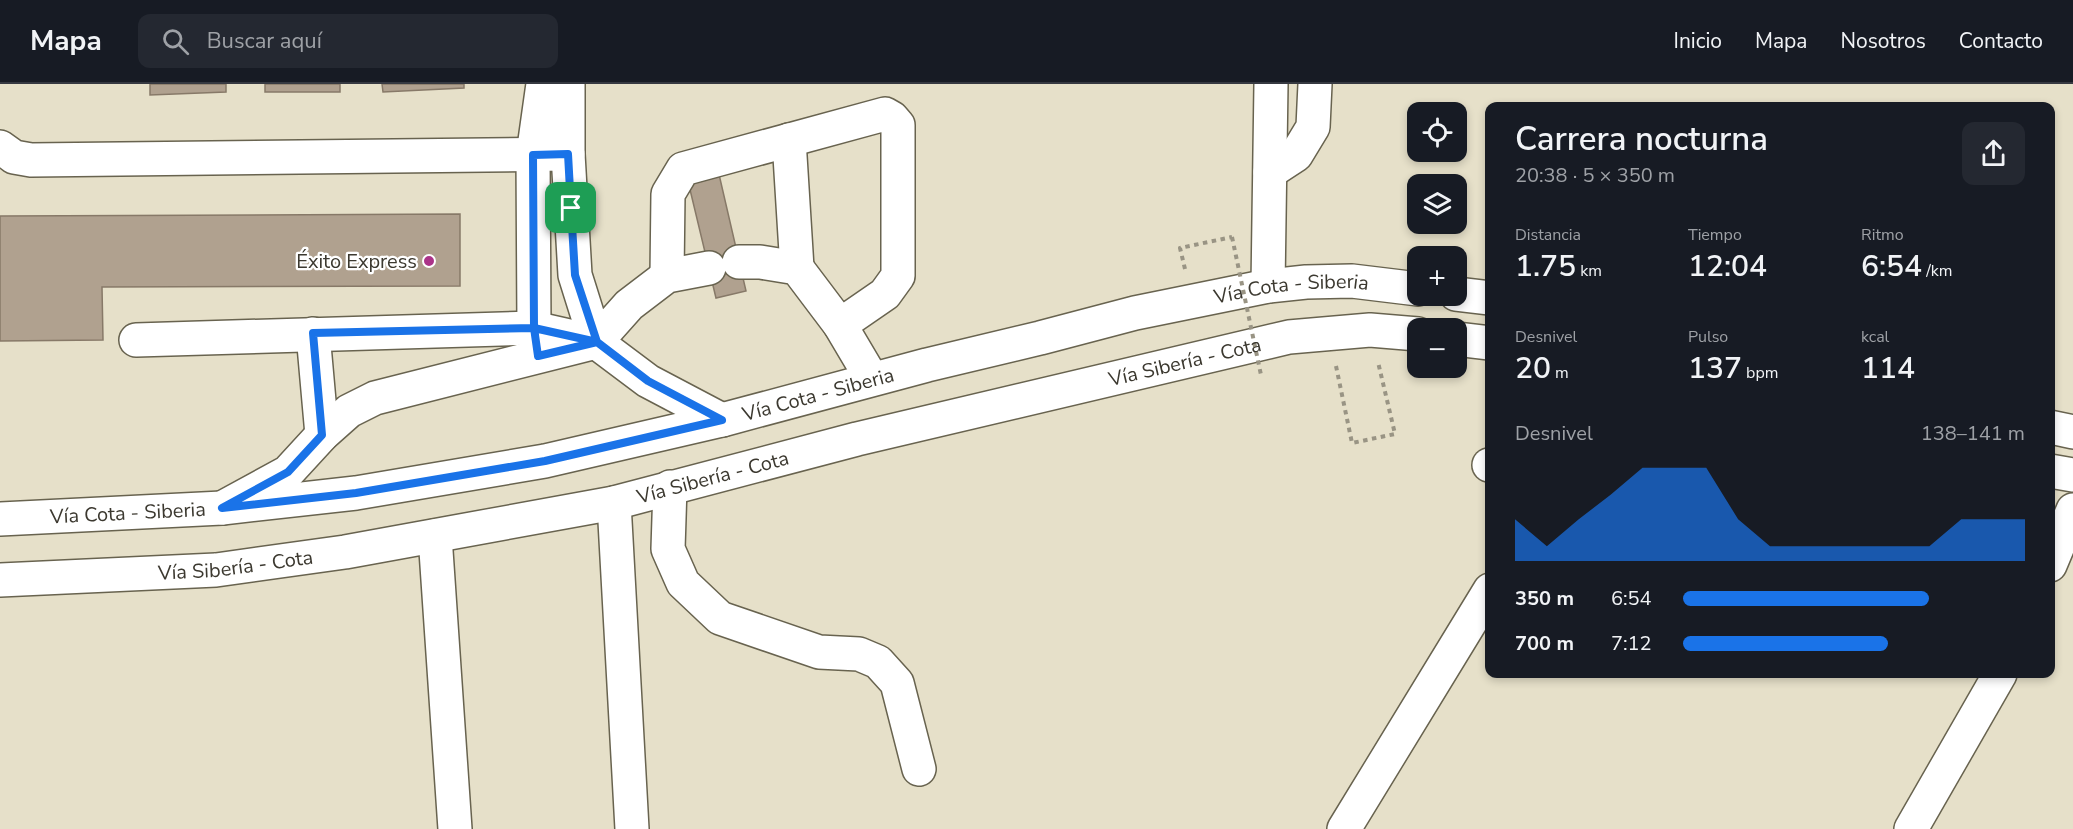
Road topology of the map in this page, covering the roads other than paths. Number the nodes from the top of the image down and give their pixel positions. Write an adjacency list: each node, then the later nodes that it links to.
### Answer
1 (543, 84): 8 (main road)
2 (568, 84): 7 (main road)
3 (1271, 84): 9 (main road)
4 (1315, 84): 9 (main road)
5 (789, 140): 10 (main road); 11 (main road); 16 (main road)
6 (0, 147): 8 (main road)
7 (568, 154): 8 (main road); 22 (main road)
8 (533, 155): 21 (main road)
9 (1270, 172): 12 (main road)
10 (797, 268): 11 (main road); 16 (main road)
11 (667, 276): 22 (main road)
12 (1268, 286): 13 (main road, Vía Cota - Siberia); 24 (main road, Vía Cota - Siberia)
13 (1407, 288)
14 (1467, 295): 15 (main road)
15 (1485, 297)
16 (840, 325): 24 (main road)
17 (313, 333): 19 (main road); 21 (main road); 28 (main road)
18 (1407, 333): 31 (main road, Vía Sibería - Cota)
19 (136, 340)
20 (1467, 340): 23 (main road)
21 (536, 342): 22 (main road); 28 (main road)
22 (597, 342): 25 (main road)
23 (1485, 342)
24 (872, 380): 25 (main road, Vía Cota - Siberia)
25 (722, 420): 33 (main road, Vía Cota - Siberia)
26 (2055, 428): 27 (main road)
27 (2073, 432)
28 (322, 435): 33 (main road)
29 (2055, 472): 30 (main road)
30 (2073, 475)
31 (670, 487): 32 (main road, Vía Sibería - Cota); 41 (main road)
32 (614, 503): 36 (main road, Vía Sibería - Cota); 43 (main road)
33 (222, 508): 35 (main road, Vía Cota - Siberia)
34 (2073, 510): 37 (main road)
35 (0, 519)
36 (435, 536): 38 (main road, Vía Sibería - Cota); 42 (main road)
37 (2055, 553)
38 (0, 580)
39 (1485, 598): 44 (main road)
40 (1998, 678): 45 (main road)
41 (919, 769)
42 (455, 829)
43 (632, 829)
44 (1344, 829)
45 (1911, 829)

